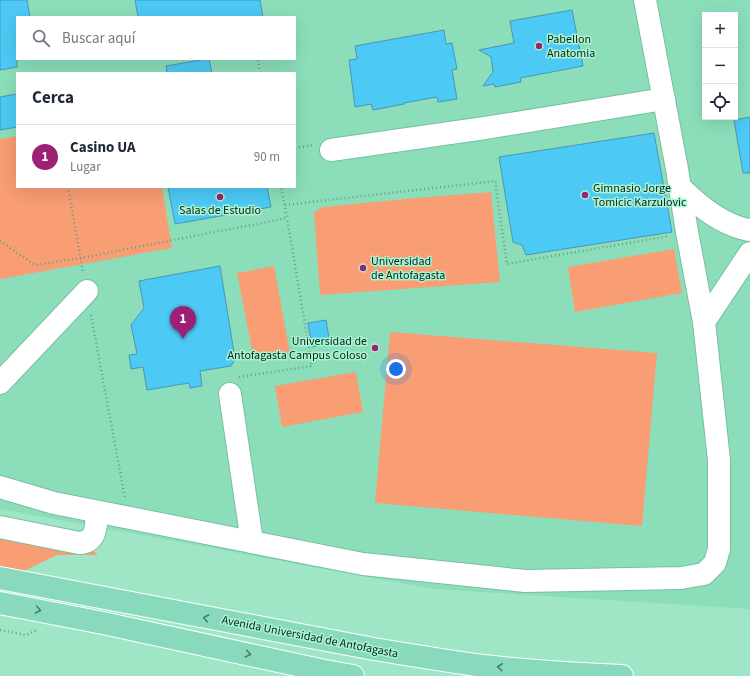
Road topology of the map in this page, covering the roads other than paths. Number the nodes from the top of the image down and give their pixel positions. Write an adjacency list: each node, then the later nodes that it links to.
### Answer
1 (645, 0): 2 (lane)
2 (664, 100): 3 (lane); 4 (lane)
3 (325, 147)
4 (679, 186): 5 (lane); 8 (lane)
5 (750, 230)
6 (750, 253): 8 (lane)
7 (87, 291): 9 (lane)
8 (704, 322): 14 (lane)
9 (0, 383)
10 (230, 394): 14 (lane)
11 (0, 487): 12 (lane)
12 (97, 512): 13 (lane); 14 (lane)
13 (0, 527)
14 (252, 542)
15 (0, 578): 18 (main road, Avenida Universidad de Antofagasta, one-way to 15)
16 (0, 603): 17 (main road, one-way to 17)
17 (353, 676)
18 (622, 676)

